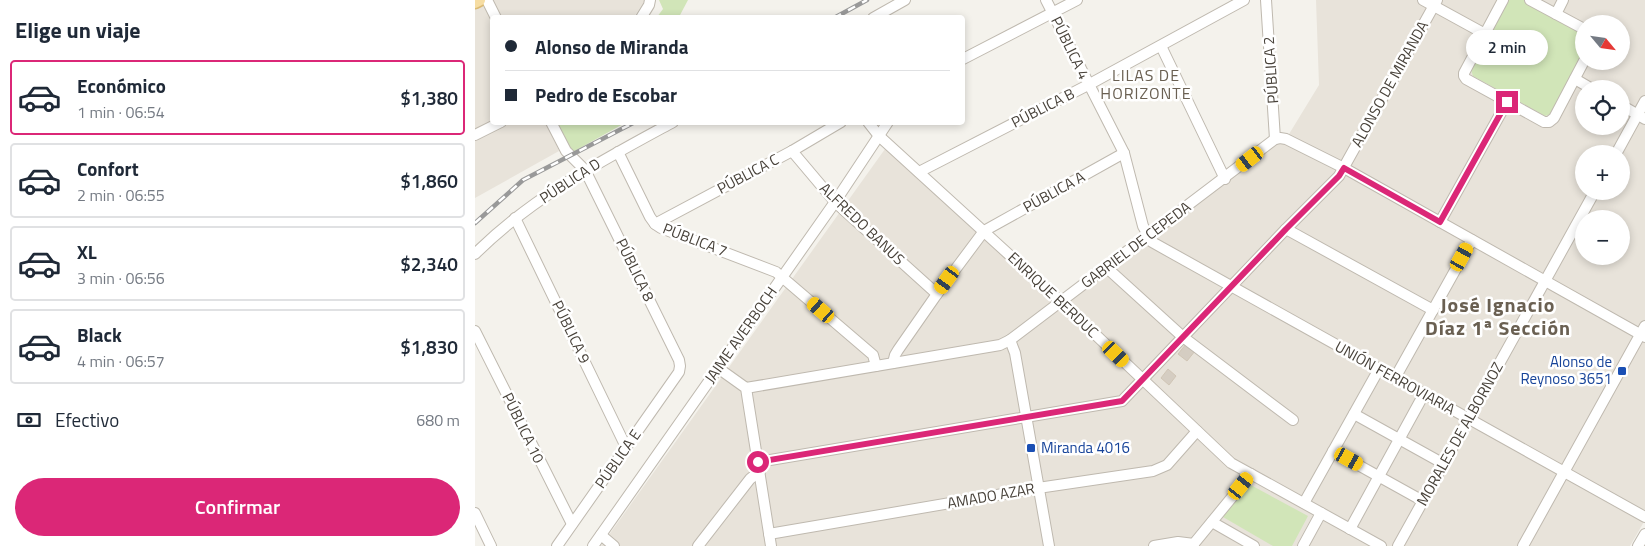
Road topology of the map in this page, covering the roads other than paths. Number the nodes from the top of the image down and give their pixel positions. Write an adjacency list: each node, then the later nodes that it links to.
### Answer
1 (479, 0): 13 (main road)
2 (487, 0): 17 (street)
3 (650, 0): 18 (street)
4 (905, 0): 19 (street)
5 (1046, 0): 15 (street, PÚBLICA 4)
6 (1077, 0): 15 (street)
7 (1245, 0): 22 (street, PÚBLICA B)
8 (1267, 0): 39 (street, PÚBLICA 2)
9 (1423, 0): 14 (street)
10 (1503, 0): 21 (street)
11 (1530, 0): 16 (street)
12 (1563, 0): 16 (street)
13 (475, 2)
14 (1435, 3): 21 (street); 44 (street, ALONSO DE MIRANDA)
15 (1053, 13): 23 (street); 26 (street, PÚBLICA 4)
16 (1556, 14): 20 (street)
17 (494, 15)
18 (643, 15)
19 (878, 15)
20 (1575, 24)
21 (1485, 34): 28 (street)
22 (1161, 46): 26 (street, PÚBLICA B); 47 (street)
23 (965, 58)
24 (1580, 70): 25 (street)
25 (1575, 79): 28 (street)
26 (1088, 85): 43 (street, PÚBLICA 4); 46 (street, PÚBLICA B)
27 (1645, 101): 30 (street)
28 (1507, 102): 51 (street)
29 (1630, 110): 30 (street)
30 (1641, 117): 40 (street)
31 (495, 125): 37 (street)
32 (553, 125): 45 (street, PÚBLICA 8)
33 (668, 125): 42 (street, PÚBLICA D)
34 (836, 125): 41 (street, PÚBLICA C)
35 (870, 125): 38 (street, ENRIQUE BERDUC)
36 (886, 125): 38 (street, JAIME AVERBOCH)
37 (475, 135)
38 (879, 136): 46 (street, ENRIQUE BERDUC); 49 (street, JAIME AVERBOCH)
39 (1281, 139): 44 (street); 47 (street, GABRIEL DE CEPEDA)
40 (1622, 145)
41 (792, 151): 49 (street, ALFREDO BANUS); 52 (street, PÚBLICA C)
42 (618, 152): 45 (street, PÚBLICA D); 52 (street, PÚBLICA 7)
43 (1124, 154): 54 (street, PÚBLICA A); 55 (street, PÚBLICA 4)
44 (1344, 168): 51 (street); 53 (street, ALONSO DE MIRANDA)
45 (585, 170): 50 (street, PÚBLICA D); 73 (street, PÚBLICA 8)
46 (919, 172): 54 (street, ENRIQUE BERDUC)
47 (1225, 178): 55 (street, GABRIEL DE CEPEDA)
48 (1590, 200): 60 (street, MORALES DE ALBORNOZ)
49 (835, 202): 59 (street, JAIME AVERBOCH); 62 (street, ALFREDO BANUS)
50 (515, 218): 57 (street, PÚBLICA D); 84 (street, PÚBLICA 9)
51 (1440, 222): 56 (street)
52 (655, 224): 59 (street, PÚBLICA 7)
53 (1286, 229): 61 (street, ALONSO DE MIRANDA); 64 (street)
54 (983, 231): 62 (street); 63 (street, ENRIQUE BERDUC)
55 (1147, 236): 58 (street, GABRIEL DE CEPEDA); 61 (street, UNIÓN FERROVIARIA)
56 (1472, 240): 60 (street); 64 (street)
57 (475, 254)
58 (1107, 268): 63 (street, GABRIEL DE CEPEDA); 67 (street)
59 (782, 276): 70 (street, PÚBLICA 7); 71 (street, JAIME AVERBOCH)
60 (1545, 281): 66 (street); 80 (street, MORALES DE ALBORNOZ)
61 (1230, 287): 67 (street, ALONSO DE MIRANDA); 72 (street, UNIÓN FERROVIARIA)
62 (937, 294): 69 (street)
63 (1061, 302): 68 (street, GABRIEL DE CEPEDA); 75 (street, ENRIQUE BERDUC)
64 (1433, 310): 74 (street)
65 (475, 331): 98 (street, PÚBLICA 10)
66 (1643, 332): 88 (street)
67 (1183, 337): 75 (street, ALONSO DE MIRANDA); 81 (street)
68 (1010, 340): 69 (street, GABRIEL DE CEPEDA); 79 (street)
69 (893, 363): 70 (street, GABRIEL DE CEPEDA)
70 (876, 366): 76 (street, GABRIEL DE CEPEDA)
71 (718, 368): 76 (street); 102 (street, JAIME AVERBOCH)
72 (1379, 369): 74 (street, UNIÓN FERROVIARIA); 78 (street)
73 (679, 372): 84 (street, PÚBLICA E)
74 (1395, 378): 77 (street, UNIÓN FERROVIARIA)
75 (1143, 380): 79 (street, ALONSO DE MIRANDA); 82 (street, ENRIQUE BERDUC)
76 (746, 388): 87 (street)
77 (1424, 394): 80 (street, UNIÓN FERROVIARIA); 83 (street)
78 (1354, 414): 83 (street); 85 (street)
79 (1026, 418): 87 (street, ALONSO DE MIRANDA); 91 (street)
80 (1468, 419): 86 (street, MORALES DE ALBORNOZ); 88 (street, UNIÓN FERROVIARIA)
81 (1293, 420)
82 (1197, 431): 89 (street, ENRIQUE BERDUC); 91 (street, AMADO AZAR)
83 (1399, 439): 86 (street); 90 (street)
84 (626, 447): 98 (street, PÚBLICA E)
85 (1333, 451): 90 (street); 93 (street)
86 (1444, 464): 92 (street, MORALES DE ALBORNOZ)
87 (759, 466): 100 (street); 108 (street)
88 (1564, 472): 96 (street, UNIÓN FERROVIARIA); 116 (street)
89 (1251, 474): 93 (street, ENRIQUE BERDUC); 97 (street)
90 (1379, 476): 92 (street); 99 (street)
91 (1038, 488): 100 (street, AMADO AZAR); 110 (street)
92 (1423, 501): 115 (street, MORALES DE ALBORNOZ)
93 (1304, 504): 94 (street, ENRIQUE BERDUC)
94 (1321, 513): 99 (street, ENRIQUE BERDUC); 113 (street)
95 (475, 514): 104 (street)
96 (1645, 518)
97 (1212, 522): 103 (street); 112 (street)
98 (572, 524): 105 (street, PÚBLICA E)
99 (1350, 529): 114 (street, ENRIQUE BERDUC)
100 (769, 534): 109 (street)
101 (1645, 534): 117 (street)
102 (601, 535): 106 (street, JAIME AVERBOCH); 107 (street)
103 (1193, 545): 111 (street)
104 (491, 546)
105 (557, 546)
106 (593, 546)
107 (614, 546)
108 (698, 546)
109 (771, 546)
110 (1049, 546)
111 (1154, 546)
112 (1253, 546)
113 (1303, 546)
114 (1381, 546)
115 (1398, 546)
116 (1523, 546)
117 (1638, 546)

